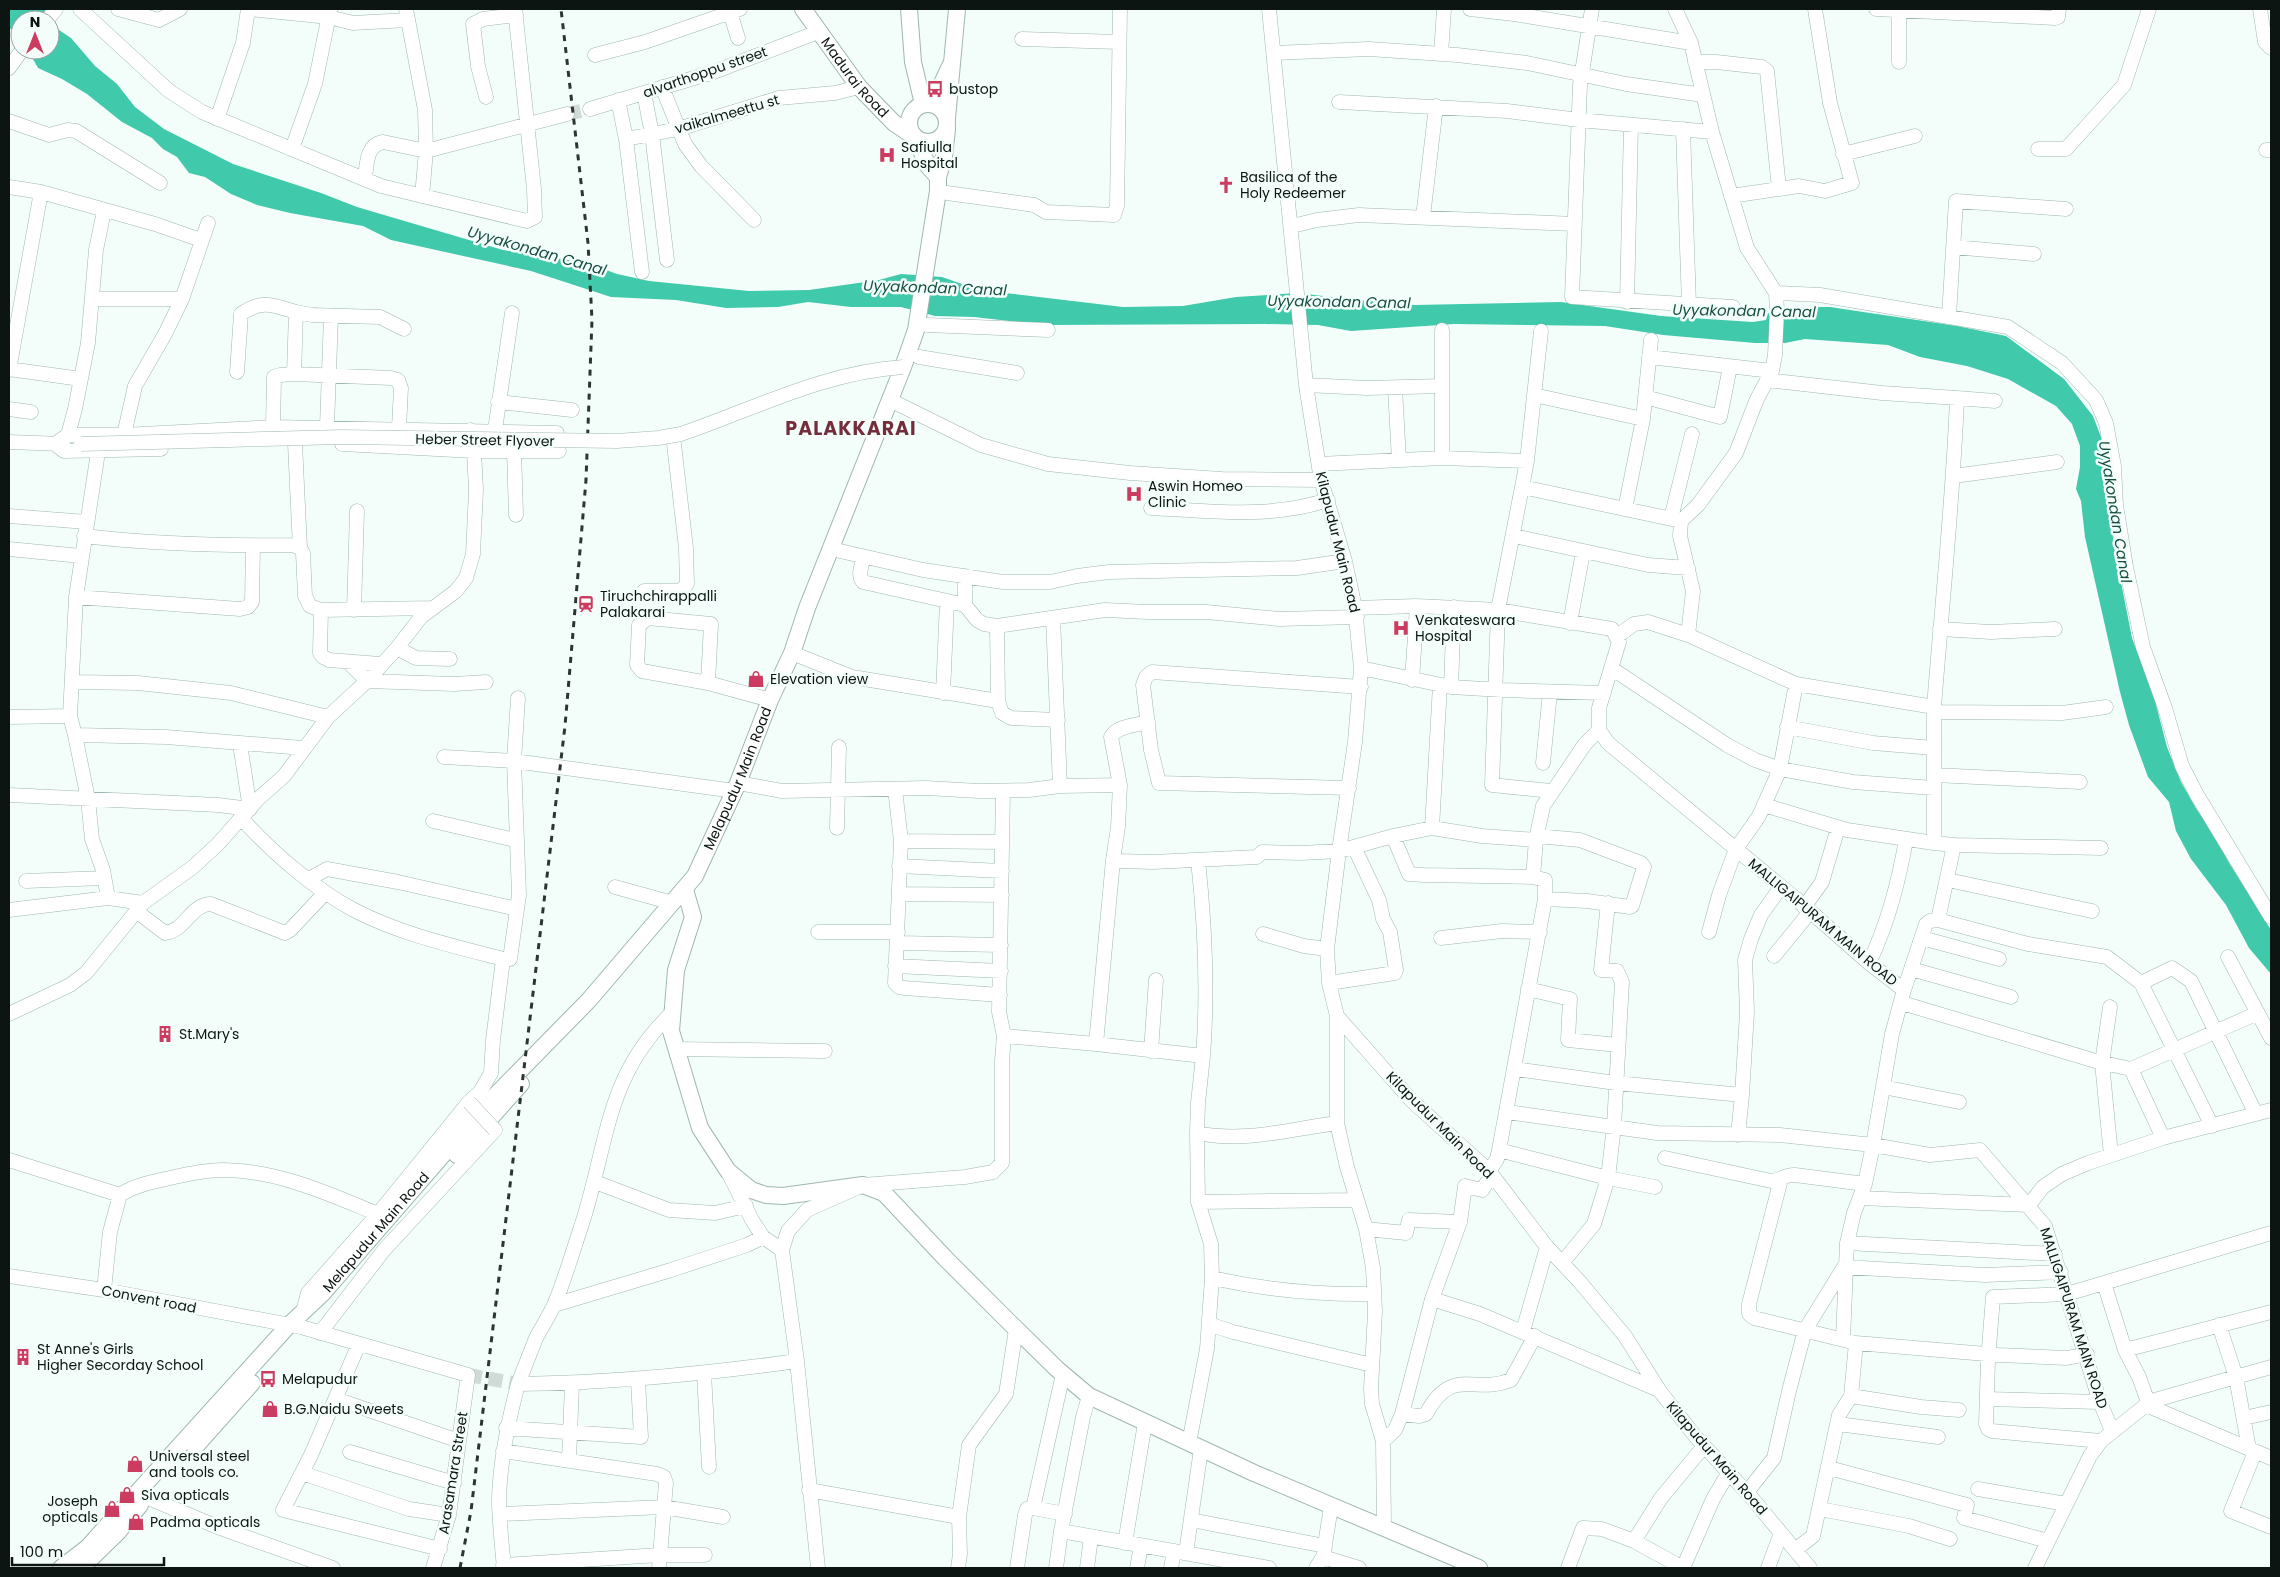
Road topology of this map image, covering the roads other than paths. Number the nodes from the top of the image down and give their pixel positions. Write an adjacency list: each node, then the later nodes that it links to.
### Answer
1 (80, 9): 51 (street)
2 (118, 9): 3 (street)
3 (180, 9)
4 (249, 9): 22 (street); 51 (street)
5 (803, 9): 26 (main road, Madurai Road)
6 (909, 9): 47 (main road)
7 (957, 9): 37 (main road)
8 (1120, 9): 29 (street)
9 (1269, 9): 32 (street, Kilapudur Main Road)
10 (1444, 9): 33 (street)
11 (1470, 9): 25 (street)
12 (1592, 9): 25 (street)
13 (1675, 9): 30 (street)
14 (1815, 9): 67 (street)
15 (1876, 9): 16 (street)
16 (1899, 9): 17 (street); 36 (street)
17 (2059, 9)
18 (2149, 9): 65 (street)
19 (2260, 9): 31 (street)
20 (733, 10): 27 (street); 34 (street)
21 (515, 12): 24 (street); 55 (street)
22 (330, 13): 23 (street); 64 (street)
23 (407, 14): 66 (street)
24 (481, 14): 43 (street)
25 (1590, 27): 30 (street); 38 (street)
26 (818, 32): 39 (street, alvarthoppu street); 40 (main road, Madurai Road)
27 (738, 38)
28 (1022, 39): 29 (street)
29 (1119, 42): 71 (street)
30 (1691, 43): 35 (street)
31 (2271, 48)
32 (1274, 54): 33 (street); 82 (street, Kilapudur Main Road)
33 (1441, 54): 38 (street)
34 (595, 55)
35 (1695, 62): 42 (street); 72 (street)
36 (1899, 62)
37 (950, 66): 47 (main road); 54 (main road)
38 (1582, 74): 42 (street); 52 (street)
39 (662, 87): 41 (street, alvarthoppu street); 57 (street)
40 (859, 87): 48 (main road, Madurai Road); 57 (street, vaikalmeettu st)
41 (644, 92): 44 (street, alvarthoppu street); 60 (street)
42 (1703, 95): 59 (street)
43 (486, 97)
44 (618, 100): 49 (street, alvarthoppu street); 63 (street)
45 (1339, 102): 46 (street)
46 (1436, 106): 52 (street); 78 (street)
47 (918, 107): 48 (main road); 54 (main road); 62 (main road)
48 (880, 108): 62 (main road, Madurai Road)
49 (590, 109)
50 (568, 114): 55 (street)
51 (217, 119): 64 (street)
52 (1579, 120): 56 (street); 81 (street)
53 (9, 122): 69 (street)
54 (947, 123): 62 (main road); 71 (main road)
55 (526, 125): 66 (street); 74 (street)
56 (1631, 125): 58 (street); 91 (street)
57 (678, 128): 60 (street, vaikalmeettu st); 79 (street)
58 (1683, 129): 59 (street); 92 (street)
59 (1712, 132): 75 (street)
60 (652, 134): 63 (street, vaikalmeettu st); 86 (street)
61 (1915, 136): 67 (street)
62 (915, 137): 71 (main road)
63 (626, 139): 87 (street)
64 (292, 149): 68 (street)
65 (2038, 149)
66 (426, 151): 68 (street); 74 (street)
67 (1843, 154): 72 (street)
68 (365, 178): 74 (street)
69 (160, 182)
70 (9, 187): 73 (street)
71 (941, 187): 106 (main road, Melapudur Main Road)
72 (1779, 188): 75 (street)
73 (41, 192): 77 (street); 108 (street)
74 (422, 196)
75 (1731, 196): 88 (street)
76 (2066, 209): 84 (street)
77 (104, 211): 83 (street); 89 (street)
78 (1423, 217): 81 (street); 82 (street)
79 (754, 220)
80 (208, 223): 83 (street)
81 (1575, 224): 91 (street)
82 (1292, 226): 115 (street, Kilapudur Main Road)
83 (201, 240): 90 (street)
84 (1953, 247): 85 (street); 97 (street)
85 (2034, 254)
86 (667, 260)
87 (642, 272)
88 (1776, 293): 97 (street); 113 (street)
89 (93, 299): 90 (street); 114 (street)
90 (182, 299): 136 (street)
91 (1627, 302): 92 (street)
92 (1689, 305): 93 (street)
93 (1733, 306)
94 (296, 312): 96 (street); 109 (street); 111 (street)
95 (512, 313): 122 (street)
96 (331, 316): 99 (street); 112 (street)
97 (1949, 316): 284 (street)
98 (927, 325): 100 (street)
99 (404, 329)
100 (1048, 330)
101 (1442, 330): 116 (street)
102 (1540, 331): 118 (street)
103 (1651, 340): 105 (street)
104 (919, 357): 110 (street)
105 (1648, 357): 107 (street); 119 (street)
106 (903, 367): 138 (street, Heber Street Flyover, bridge); 191 (main road, Melapudur Main Road)
107 (1730, 367): 113 (street); 119 (street)
108 (9, 369): 114 (street)
109 (237, 372)
110 (1017, 373)
111 (294, 374): 112 (street); 129 (street)
112 (329, 376): 128 (street); 130 (street)
113 (1770, 376): 120 (street); 159 (street)
114 (81, 378): 135 (street)
115 (1306, 385): 117 (street); 149 (street, Kilapudur Main Road)
116 (1442, 386): 117 (street); 145 (street)
117 (1395, 388): 146 (street)
118 (1534, 395): 127 (street); 147 (street)
119 (1645, 397): 127 (street)
120 (1957, 398): 121 (street); 150 (street)
121 (1995, 401)
122 (498, 402): 125 (street); 132 (street)
123 (896, 403): 151 (street)
124 (9, 409): 126 (street)
125 (572, 410)
126 (31, 412)
127 (1643, 419): 155 (street)
128 (327, 426): 129 (street); 130 (street)
129 (273, 427): 136 (street)
130 (398, 428): 131 (street)
131 (470, 430): 132 (street); 142 (street)
132 (495, 430): 133 (street)
133 (556, 433)
134 (1692, 434): 159 (street)
135 (68, 435): 136 (street); 138 (street)
136 (124, 435)
137 (9, 442): 138 (street)
138 (55, 444): 144 (street)
139 (295, 444): 142 (street); 144 (street); 163 (street)
140 (674, 444): 172 (street)
141 (514, 450): 142 (street); 143 (street); 157 (street)
142 (474, 451): 178 (street)
143 (559, 451)
144 (98, 452): 160 (street)
145 (1442, 458): 146 (street); 147 (street)
146 (1399, 460): 149 (street)
147 (1527, 462): 152 (street)
148 (2057, 462): 150 (street)
149 (1319, 464): 151 (street, Kilapudur Main Road)
150 (1954, 476): 186 (street)
151 (1322, 480): 153 (street, Kilapudur Main Road)
152 (1522, 486): 155 (street); 161 (street)
153 (1328, 500): 154 (street); 169 (street, Kilapudur Main Road)
154 (1151, 508)
155 (1625, 509): 159 (street)
156 (357, 511): 180 (street)
157 (516, 515)
158 (9, 516): 160 (street)
159 (1676, 519): 170 (street)
160 (85, 529): 162 (street); 167 (street)
161 (1514, 536): 166 (street); 181 (street)
162 (253, 545): 163 (street); 173 (street)
163 (300, 548): 179 (street)
164 (9, 549): 167 (street)
165 (840, 551): 168 (street)
166 (1583, 552): 170 (street); 184 (street)
167 (81, 556): 173 (street)
168 (864, 557): 171 (street); 174 (street)
169 (1346, 561): 171 (street); 182 (street, Kilapudur Main Road)
170 (1688, 568): 188 (street)
171 (965, 576): 175 (street)
172 (644, 591)
173 (76, 597): 199 (street)
174 (947, 602): 175 (street); 207 (street)
175 (964, 605): 185 (street)
176 (1417, 606): 177 (street); 182 (street); 198 (street)
177 (1454, 607): 181 (street); 203 (street)
178 (432, 608): 180 (street); 190 (street)
179 (321, 610): 180 (street); 193 (street)
180 (354, 610)
181 (1498, 610): 184 (street); 205 (street)
182 (1356, 612): 183 (street); 195 (street, Kilapudur Main Road)
183 (1053, 618): 185 (street); 217 (street)
184 (1570, 623): 189 (street)
185 (997, 626): 211 (street)
186 (1940, 629): 187 (street); 213 (street)
187 (2055, 629)
188 (1688, 635): 189 (street); 202 (street)
189 (1616, 637): 196 (street)
190 (397, 648): 192 (street); 194 (street)
191 (792, 653): 207 (street); 210 (main road, Melapudur Main Road)
192 (450, 658)
193 (348, 662): 194 (street); 197 (street)
194 (380, 664): 197 (street)
195 (1361, 668): 198 (street); 204 (street, Kilapudur Main Road)
196 (1611, 668): 208 (street); 229 (street)
197 (367, 680): 200 (street); 216 (street)
198 (1412, 680): 203 (street)
199 (72, 682): 214 (street); 216 (street)
200 (486, 682)
201 (708, 683): 201 (street); 210 (street)
202 (1796, 684): 213 (street); 219 (street)
203 (1446, 686): 205 (street); 246 (street)
204 (1361, 687): 218 (street); 235 (street, Kilapudur Main Road)
205 (1495, 690): 206 (street); 239 (street)
206 (1550, 692): 208 (street); 228 (street)
207 (943, 693): 211 (street)
208 (1604, 693): 220 (street)
209 (518, 698): 227 (street)
210 (770, 700): 234 (main road, Melapudur Main Road)
211 (998, 701): 217 (street)
212 (2106, 707): 213 (street)
213 (1934, 709): 225 (street)
214 (70, 716): 215 (street); 221 (street)
215 (9, 717)
216 (328, 717): 224 (street)
217 (1058, 720): 233 (street)
218 (1148, 722): 232 (street); 235 (street)
219 (1787, 727): 225 (street); 229 (street)
220 (1599, 730): 239 (street); 258 (street, MALLIGAIPURAM MAIN ROAD)
221 (76, 735): 222 (street); 241 (street)
222 (240, 744): 224 (street); 243 (street)
223 (839, 747): 237 (street)
224 (303, 748): 243 (street)
225 (1934, 748): 230 (street)
226 (444, 757): 227 (street)
227 (514, 762): 234 (street); 250 (street)
228 (1543, 764)
229 (1780, 769): 230 (street); 242 (street)
230 (1934, 781): 231 (street); 254 (street)
231 (2080, 782)
232 (1120, 785): 233 (street); 260 (street)
233 (1060, 786): 238 (street)
234 (736, 787): 237 (street); 271 (main road, Melapudur Main Road)
235 (1349, 788): 259 (street, Kilapudur Main Road)
236 (895, 789): 237 (street); 238 (street); 252 (street)
237 (839, 790): 245 (street)
238 (1003, 791): 253 (street)
239 (1551, 791): 249 (street)
240 (9, 795): 241 (street)
241 (88, 799): 243 (street); 265 (street)
242 (1764, 805): 247 (street); 258 (street)
243 (246, 814): 266 (street); 279 (street)
244 (433, 821): 250 (street)
245 (837, 828)
246 (1432, 828): 248 (street); 249 (street)
247 (1838, 828): 251 (street); 281 (street)
248 (1393, 836): 256 (street); 264 (street)
249 (1537, 838): 264 (street); 277 (street)
250 (515, 840): 280 (street)
251 (1906, 840): 254 (street); 299 (street)
252 (901, 841): 253 (street); 262 (street)
253 (1001, 842): 263 (street)
254 (1934, 843): 255 (street)
255 (1954, 845): 257 (street); 267 (street)
256 (1354, 847): 259 (street); 304 (street)
257 (2101, 848)
258 (1736, 849): 270 (street, MALLIGAIPURAM MAIN ROAD); 288 (street)
259 (1339, 851): 261 (street); 294 (street, Kilapudur Main Road)
260 (1113, 860): 261 (street); 318 (street)
261 (1198, 860): 324 (street)
262 (899, 866): 263 (street); 273 (street)
263 (1002, 871): 274 (street)
264 (1533, 877): 276 (street)
265 (104, 878): 268 (street); 275 (street)
266 (309, 879): 272 (street); 280 (street)
267 (1948, 880): 283 (street); 285 (street)
268 (26, 881)
269 (615, 887): 278 (street)
270 (1781, 887): 281 (street, MALLIGAIPURAM MAIN ROAD); 330 (street)
271 (685, 890): 278 (main road, Melapudur Main Road); 311 (main road); 382 (main road, Melapudur Main Road)
272 (326, 893): 279 (street); 297 (street)
273 (898, 894): 274 (street); 290 (street)
274 (1002, 895): 293 (street)
275 (108, 898): 279 (street); 282 (street)
276 (1545, 899): 277 (street); 287 (street)
277 (1608, 903): 319 (street)
278 (673, 904): 382 (main road, Melapudur Main Road)
279 (140, 907): 313 (street)
280 (517, 909): 297 (street)
281 (1807, 909): 295 (street); 299 (street, MALLIGAIPURAM MAIN ROAD)
282 (9, 910)
283 (2092, 911)
284 (2271, 917)
285 (1938, 920): 292 (street); 305 (street)
286 (818, 932): 290 (street)
287 (1540, 932): 291 (street); 306 (street)
288 (1709, 932)
289 (1263, 934): 294 (street)
290 (898, 938): 293 (street); 300 (street)
291 (1441, 938)
292 (1922, 938): 298 (street); 301 (street)
293 (1002, 944): 302 (street)
294 (1327, 949): 304 (street, Kilapudur Main Road)
295 (1774, 956)
296 (2228, 957): 312 (street)
297 (503, 959): 331 (street)
298 (1999, 959)
299 (1869, 963): 308 (street, MALLIGAIPURAM MAIN ROAD)
300 (894, 966): 302 (street); 307 (street)
301 (1911, 969): 308 (street); 309 (street)
302 (1001, 971): 307 (street)
303 (1156, 980): 322 (street)
304 (1330, 983): 314 (street, Kilapudur Main Road)
305 (2141, 983): 315 (street); 323 (street)
306 (1528, 989): 319 (street); 326 (street)
307 (1000, 995): 316 (street)
308 (1903, 996): 325 (street); 329 (street, MALLIGAIPURAM MAIN ROAD)
309 (2011, 997)
310 (2110, 1007): 325 (street)
311 (672, 1013): 320 (main road); 351 (street)
312 (2258, 1013): 315 (street); 317 (street)
313 (9, 1014)
314 (1337, 1016): 336 (street); 348 (street, Kilapudur Main Road)
315 (2216, 1032): 323 (street); 335 (street)
316 (1004, 1036): 318 (street); 353 (street)
317 (2271, 1038)
318 (1096, 1044): 322 (street)
319 (1618, 1045): 328 (street)
320 (676, 1049): 321 (street); 347 (main road)
321 (825, 1051)
322 (1150, 1051): 324 (street)
323 (2174, 1051): 327 (street); 338 (street)
324 (1203, 1056): 339 (street)
325 (2102, 1063): 327 (street); 344 (street)
326 (1515, 1069): 328 (street); 334 (street)
327 (2131, 1069): 341 (street)
328 (1616, 1083): 330 (street); 337 (street)
329 (1883, 1086): 332 (street); 342 (street, MALLIGAIPURAM MAIN ROAD)
330 (1742, 1095): 340 (street)
331 (469, 1102): 361 (street); 387 (street, bridge)
332 (1959, 1102)
333 (2271, 1110): 335 (street)
334 (1507, 1112): 337 (street); 343 (street)
335 (2256, 1114): 338 (street)
336 (1338, 1122): 339 (street); 357 (street)
337 (1614, 1126): 340 (street); 349 (street)
338 (2212, 1126): 341 (street)
339 (1197, 1134): 358 (street)
340 (1738, 1135): 342 (street)
341 (2163, 1138): 344 (street)
342 (1873, 1145): 352 (street); 359 (street, MALLIGAIPURAM MAIN ROAD)
343 (1500, 1150): 348 (street); 349 (street)
344 (2111, 1156): 359 (street)
345 (1665, 1158): 350 (street)
346 (9, 1160): 355 (street)
347 (728, 1172): 353 (main road); 360 (street)
348 (1491, 1173): 362 (street); 367 (street, Kilapudur Main Road)
349 (1608, 1178): 354 (street); 370 (street)
350 (1781, 1179): 352 (street); 386 (street)
351 (595, 1182): 360 (street); 380 (street)
352 (1865, 1184): 356 (street)
353 (863, 1185): 368 (street); 385 (main road)
354 (1655, 1187)
355 (120, 1195): 361 (street); 376 (street)
356 (1860, 1198): 359 (street); 366 (street)
357 (1357, 1200): 358 (street); 363 (street)
358 (1198, 1202): 374 (street)
359 (2029, 1205): 369 (street, MALLIGAIPURAM MAIN ROAD)
360 (746, 1206): 365 (street)
361 (378, 1214): 382 (street)
362 (1460, 1222): 363 (street); 379 (street)
363 (1366, 1229): 377 (street)
364 (2271, 1233): 375 (street)
365 (763, 1237): 368 (street); 380 (street)
366 (1847, 1244): 369 (street); 371 (street)
367 (1546, 1247): 370 (street, Kilapudur Main Road); 388 (street)
368 (782, 1250): 394 (street)
369 (2055, 1254): 372 (street, MALLIGAIPURAM MAIN ROAD)
370 (1562, 1262): 404 (street, Kilapudur Main Road)
371 (1844, 1267): 372 (street); 386 (street); 389 (street)
372 (2061, 1272): 378 (street, MALLIGAIPURAM MAIN ROAD)
373 (9, 1276): 376 (street, Convent road)
374 (1212, 1278): 377 (street); 383 (street)
375 (2104, 1283): 378 (street); 391 (street)
376 (104, 1290): 382 (street, Convent road)
377 (1374, 1294): 395 (street)
378 (2067, 1294): 392 (street); 393 (street, MALLIGAIPURAM MAIN ROAD)
379 (1432, 1299): 388 (street); 413 (street)
380 (554, 1305): 402 (street)
381 (2271, 1312): 384 (street)
382 (297, 1322): 387 (street, Convent road); 439 (main road, Melapudur Main Road); 470 (main road, Melapudur Main Road)
383 (1209, 1324): 395 (street); 424 (street)
384 (2218, 1325): 391 (street); 400 (street)
385 (1016, 1329): 398 (main road); 449 (street)
386 (1805, 1330): 389 (street); 438 (street)
387 (320, 1333): 390 (street, Convent road)
388 (1529, 1333): 404 (street); 413 (street)
389 (1849, 1341): 392 (street); 406 (street)
390 (359, 1344): 399 (street, Convent road); 407 (street)
391 (2125, 1350): 410 (street)
392 (1989, 1353): 393 (street); 408 (street)
393 (2087, 1354): 409 (street, MALLIGAIPURAM MAIN ROAD)
394 (797, 1361): 397 (street); 436 (street)
395 (1372, 1366): 422 (street)
396 (2271, 1367): 400 (street)
397 (704, 1373): 401 (street); 431 (street)
398 (1062, 1374): 405 (main road); 443 (street)
399 (468, 1375): 421 (street, Arasamara Street)
400 (2236, 1377): 410 (street); 414 (street)
401 (638, 1380): 403 (street); 418 (street)
402 (518, 1384): 403 (street); 417 (street)
403 (572, 1384): 418 (street)
404 (1659, 1390): 425 (street, Kilapudur Main Road)
405 (1089, 1396): 415 (main road); 446 (street)
406 (1851, 1396): 411 (street); 416 (street)
407 (336, 1399): 421 (street); 434 (street)
408 (1987, 1399): 409 (street); 423 (street)
409 (2100, 1402): 419 (street, MALLIGAIPURAM MAIN ROAD)
410 (2147, 1403): 419 (street); 426 (street)
411 (1959, 1410)
412 (2271, 1412): 414 (street)
413 (1402, 1414): 422 (street)
414 (2244, 1418): 426 (street)
415 (1145, 1423): 424 (main road); 459 (street)
416 (1838, 1424): 420 (street); 432 (street)
417 (506, 1428): 418 (street); 427 (street)
418 (570, 1431): 430 (street)
419 (2112, 1431): 423 (street)
420 (1938, 1438)
421 (459, 1441): 435 (street, Arasamara Street)
422 (1382, 1441): 451 (street)
423 (2101, 1441): 440 (street)
424 (1195, 1446): 442 (main road); 450 (street)
425 (1704, 1446): 433 (street, Kilapudur Main Road); 457 (street)
426 (2252, 1450): 429 (street); 452 (street)
427 (503, 1451): 430 (street); 445 (street)
428 (350, 1452): 435 (street)
429 (2271, 1458)
430 (569, 1460): 441 (street)
431 (709, 1467)
432 (1829, 1468): 444 (street); 458 (street)
433 (1729, 1472): 438 (street, Kilapudur Main Road); 485 (street)
434 (302, 1473): 447 (street); 461 (street)
435 (454, 1483): 447 (street, Arasamara Street)
436 (809, 1490): 449 (street); 474 (street)
437 (1978, 1490): 440 (street)
438 (1748, 1492): 454 (street, Kilapudur Main Road)
439 (146, 1497): 471 (main road, Melapudur Main Road); 472 (street)
440 (2066, 1504): 458 (street)
441 (664, 1507): 445 (street); 448 (street); 466 (street)
442 (1332, 1507): 451 (main road); 465 (street)
443 (1033, 1508): 446 (street); 476 (street)
444 (1820, 1509): 456 (street); 462 (street)
445 (500, 1514): 469 (street)
446 (1065, 1514): 453 (street)
447 (449, 1515): 461 (street, Arasamara Street)
448 (723, 1517)
449 (959, 1517): 475 (street)
450 (1191, 1520): 463 (street); 465 (street)
451 (1384, 1527): 468 (main road)
452 (2271, 1528)
453 (1061, 1530): 455 (street); 477 (street)
454 (1781, 1533): 462 (street, Kilapudur Main Road); 486 (street)
455 (1091, 1537): 459 (street); 478 (street)
456 (1950, 1539)
457 (1634, 1541): 484 (street); 485 (street)
458 (2048, 1541): 488 (street)
459 (1125, 1543): 460 (street)
460 (1141, 1546): 463 (street); 479 (street)
461 (440, 1549): 473 (street, Arasamara Street)
462 (1795, 1550): 487 (street, Kilapudur Main Road)
463 (1180, 1552): 467 (street); 480 (street)
464 (705, 1555): 466 (street)
465 (1322, 1557): 482 (street)
466 (659, 1561): 469 (street)
467 (1203, 1562): 481 (street)
468 (1458, 1564): 483 (main road)
469 (504, 1567)
470 (60, 1568)
471 (81, 1568)
472 (333, 1568)
473 (432, 1568)
474 (818, 1568)
475 (958, 1568)
476 (1017, 1568)
477 (1056, 1568)
478 (1087, 1568)
479 (1137, 1568)
480 (1171, 1568)
481 (1269, 1568)
482 (1359, 1568)
483 (1479, 1568)
484 (1568, 1568)
485 (1683, 1568)
486 (1768, 1568)
487 (1810, 1568)
488 (2035, 1568)

